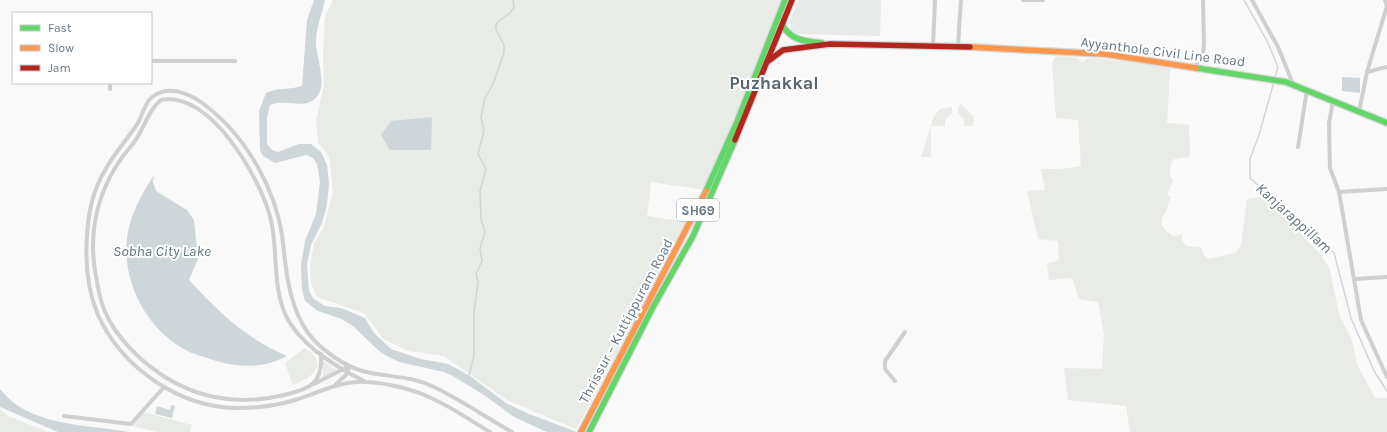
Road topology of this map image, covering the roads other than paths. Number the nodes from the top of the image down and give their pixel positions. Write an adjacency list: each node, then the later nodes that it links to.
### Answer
1 (785, 0): 36 (main road, Thrissur – Kuttippuram Road / SH69)
2 (792, 0): 10 (main road, Thrissur – Kuttippuram Road)
3 (934, 0): 12 (street)
4 (961, 0): 13 (street)
5 (1023, 0): 6 (street)
6 (1043, 0)
7 (1203, 0): 17 (street)
8 (1252, 0): 21 (street)
9 (1385, 0): 19 (street)
10 (782, 25): 11 (main road, Ayyanthole Civil Line Road); 16 (main road, Thrissur – Kuttippuram Road)
11 (830, 44): 12 (main road, Ayyanthole Civil Line Road); 16 (main road, Ayyanthole Civil Line Road)
12 (933, 45): 13 (main road, Ayyanthole Civil Line Road)
13 (958, 46): 17 (main road, Ayyanthole Civil Line Road)
14 (152, 61): 15 (street)
15 (235, 61)
16 (767, 62): 37 (main road, Thrissur – Kuttippuram Road)
17 (1194, 67): 21 (main road, Ayyanthole Civil Line Road)
18 (1387, 68): 19 (street)
19 (1367, 72): 27 (street)
20 (110, 84): 22 (street)
21 (1293, 84): 23 (main road, Ayyanthole Civil Line Road)
22 (110, 89)
23 (1307, 90): 26 (main road, Ayyanthole Civil Line Road); 33 (street)
24 (176, 91): 25 (street); 28 (street); 31 (street)
25 (175, 99): 30 (street); 32 (street)
26 (1333, 101): 27 (main road, Ayyanthole Civil Line Road); 35 (street)
27 (1359, 112): 29 (main road, Ayyanthole Civil Line Road)
28 (225, 122): 30 (street); 38 (street)
29 (1387, 123)
30 (220, 129): 39 (street)
31 (132, 132): 32 (street); 52 (street)
32 (139, 137): 50 (street)
33 (1298, 147)
34 (1387, 189): 35 (street)
35 (1339, 192): 41 (street)
36 (698, 208): 37 (main road); 56 (main road, Thrissur – Kuttippuram Road / SH69)
37 (704, 212): 57 (main road, Thrissur – Kuttippuram Road)
38 (281, 231): 39 (street); 44 (street)
39 (273, 233): 43 (street)
40 (1387, 277): 41 (street)
41 (1354, 279): 47 (street)
42 (905, 332): 49 (street)
43 (321, 354): 45 (street); 50 (street)
44 (349, 366): 45 (street); 46 (street); 55 (street)
45 (342, 368): 46 (street); 50 (street)
46 (348, 373): 48 (street); 51 (street)
47 (1387, 377)
48 (364, 381): 51 (street); 54 (street)
49 (895, 381)
50 (314, 384)
51 (335, 385): 52 (street)
52 (164, 387): 53 (street)
53 (64, 416)
54 (490, 432)
55 (512, 432)
56 (580, 432)
57 (589, 432)

